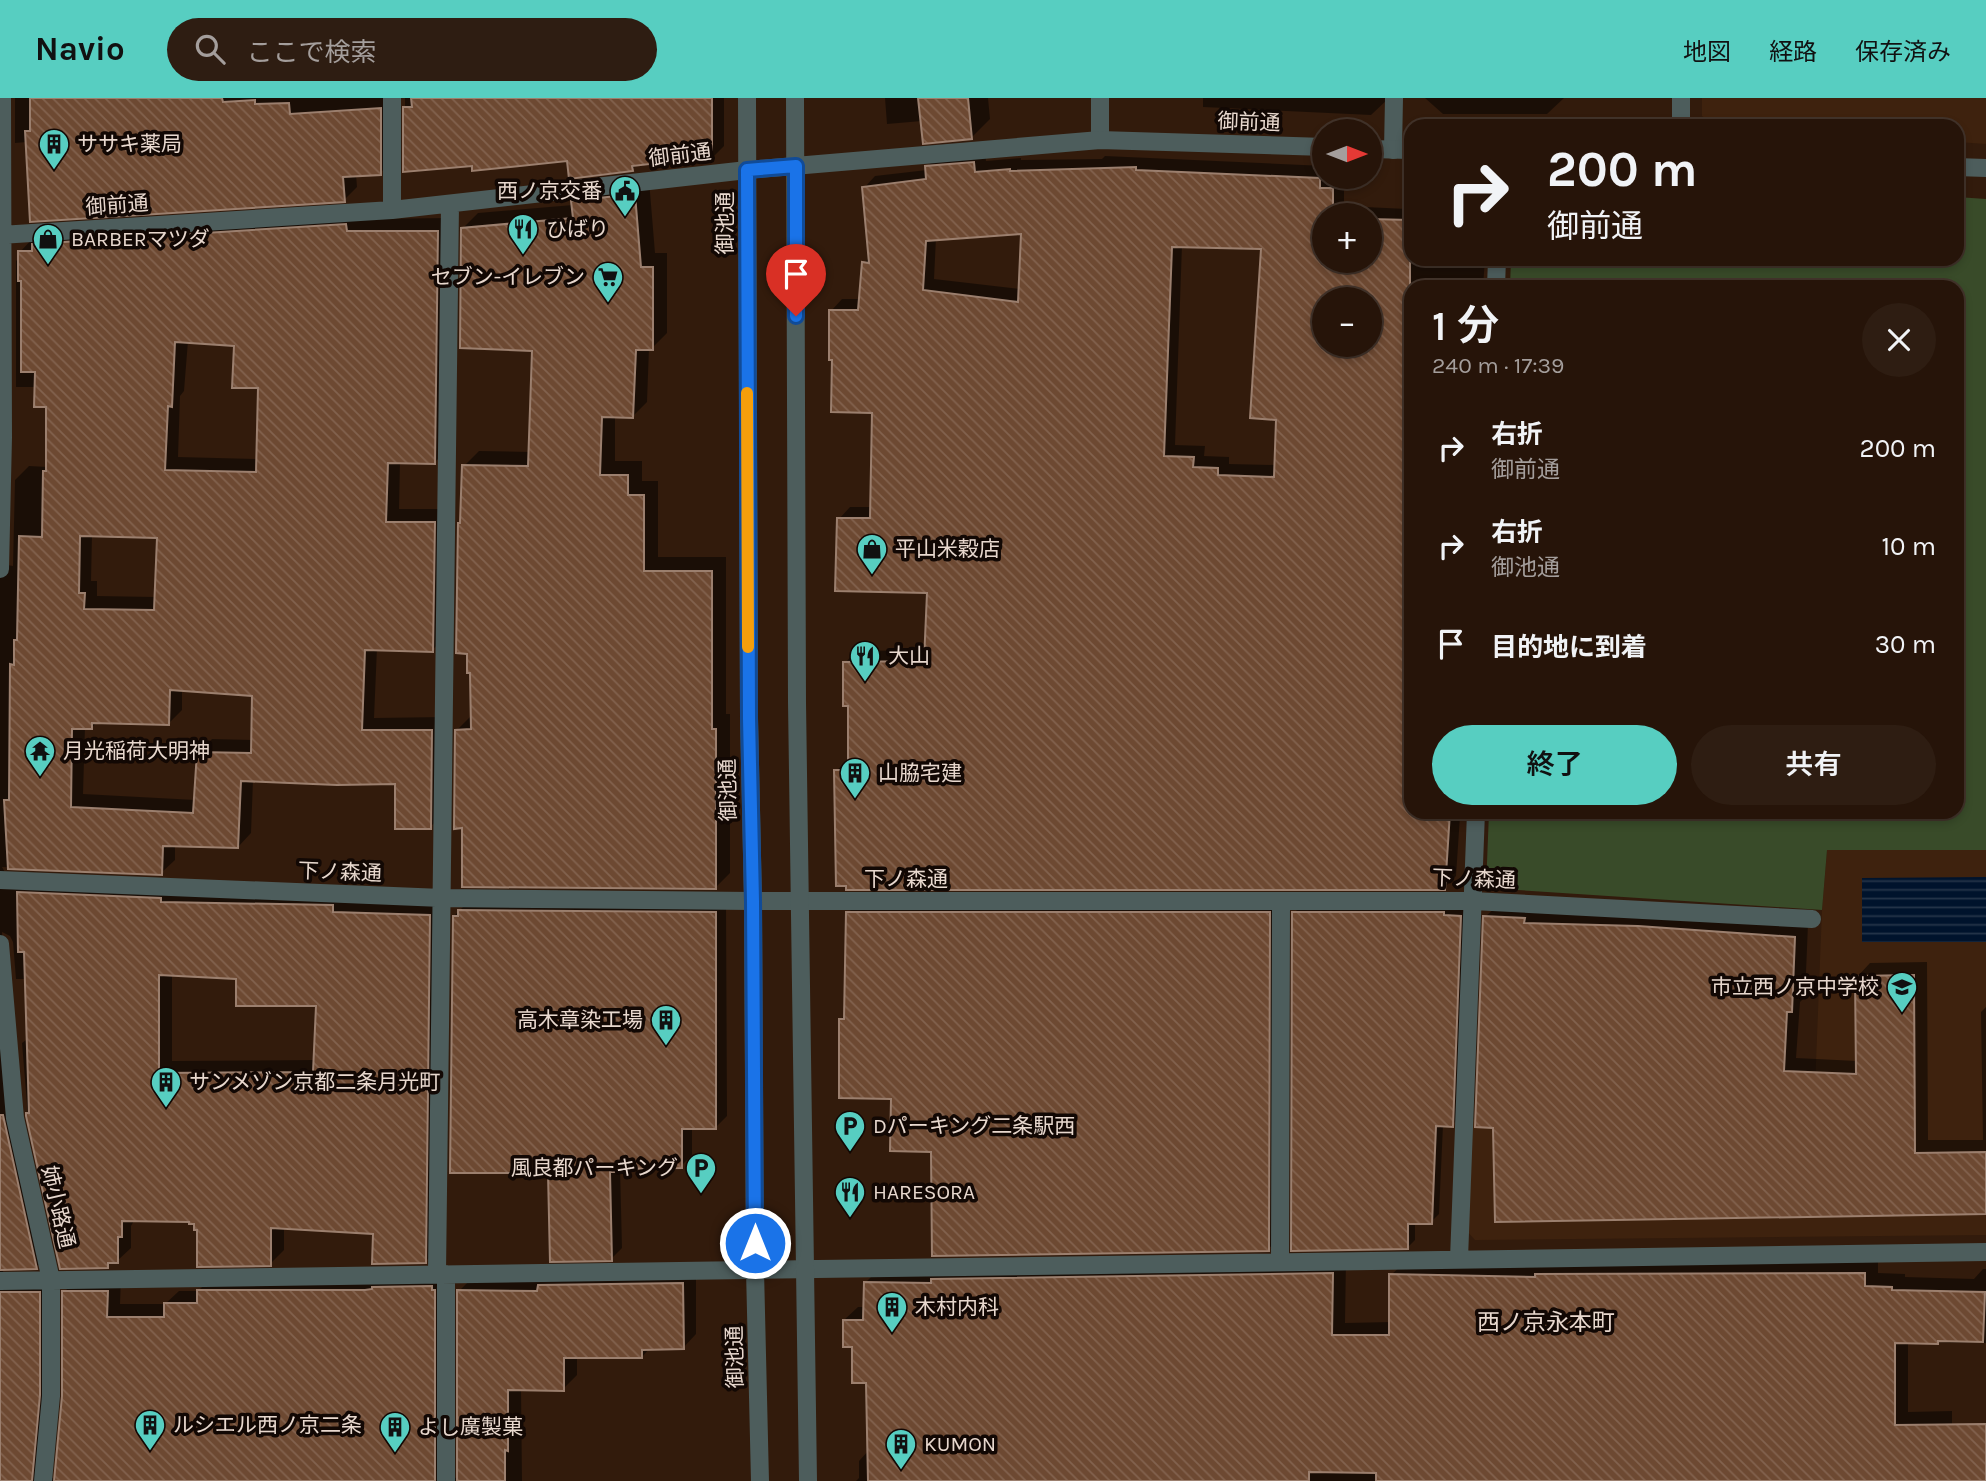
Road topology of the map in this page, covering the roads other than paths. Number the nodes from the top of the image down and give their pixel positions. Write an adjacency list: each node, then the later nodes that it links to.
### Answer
1 (2, 98): 19 (street)
2 (392, 98): 18 (street)
3 (747, 98): 16 (street, 御池通)
4 (795, 98): 13 (street)
5 (1100, 98): 9 (street)
6 (1394, 98): 12 (street)
7 (1681, 98): 8 (street)
8 (1681, 119)
9 (1100, 140): 10 (street, 御前通); 13 (street, 御前通)
10 (1312, 147)
11 (1382, 149): 12 (street)
12 (1402, 150)
13 (796, 166): 16 (street, 御前通); 25 (street)
14 (1964, 167): 15 (street)
15 (1986, 168)
16 (747, 170): 17 (street, 御前通); 24 (street, 御池通)
17 (450, 205): 18 (street, 御前通); 23 (street)
18 (392, 210): 19 (street, 御前通)
19 (1, 235): 20 (street)
20 (0, 569)
21 (1476, 819): 27 (street)
22 (0, 880): 23 (street, 下ノ森通)
23 (442, 898): 24 (street, 下ノ森通); 35 (street)
24 (753, 901): 25 (street, 下ノ森通); 34 (street, 御池通)
25 (800, 901): 26 (street, 下ノ森通); 33 (street)
26 (1281, 901): 27 (street, 下ノ森通); 32 (street)
27 (1473, 901): 28 (street, 下ノ森通); 31 (street)
28 (1812, 919)
29 (0, 944): 36 (street, 姉小路通)
30 (1986, 1252): 31 (street)
31 (1459, 1259): 32 (street)
32 (1280, 1262): 33 (street)
33 (806, 1269): 34 (street); 41 (street)
34 (755, 1270): 35 (street); 40 (street, 御池通)
35 (442, 1274): 36 (street); 39 (street)
36 (51, 1280): 37 (street); 38 (street, 姉小路通)
37 (0, 1281)
38 (43, 1481)
39 (446, 1481)
40 (760, 1481)
41 (808, 1481)

